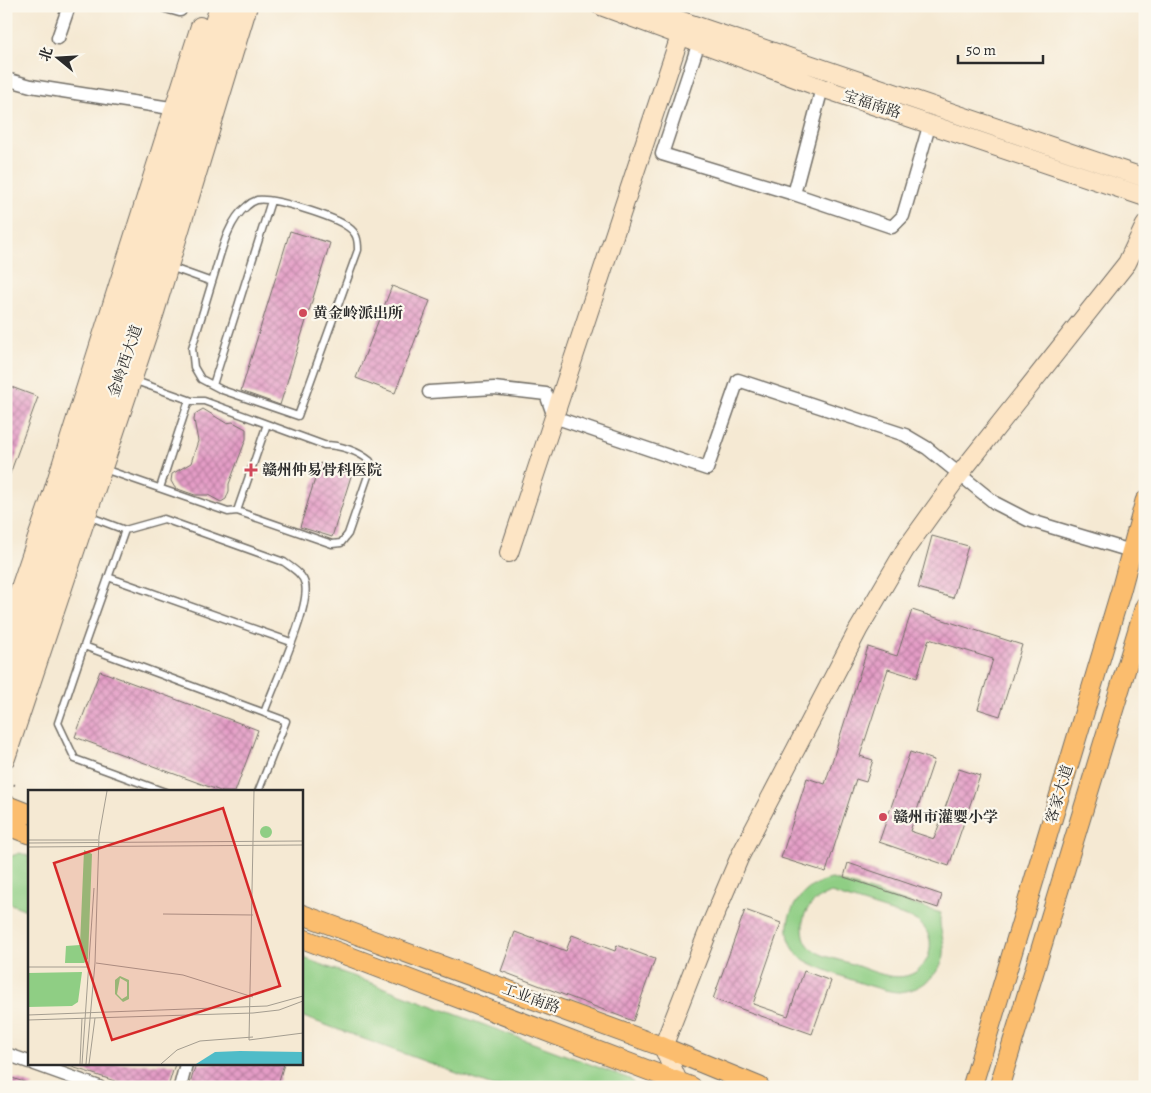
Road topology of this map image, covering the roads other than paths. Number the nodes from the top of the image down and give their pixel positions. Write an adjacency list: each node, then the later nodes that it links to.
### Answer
1 (69, 6): 11 (street)
2 (166, 6): 9 (street)
3 (206, 6): 15 (street)
4 (219, 6): 15 (street, 金岭西大道)
5 (232, 6): 45 (street, 金岭西大道)
6 (248, 6): 22 (street)
7 (601, 6): 10 (street, 宝福南路)
8 (638, 6): 10 (street, 宝福南路)
9 (180, 10)
10 (682, 29): 12 (street, 宝福南路); 17 (street, 宝福南路); 28 (street)
11 (58, 38)
12 (699, 42): 14 (street, 宝福南路); 18 (street)
13 (6, 79): 15 (street)
14 (822, 88): 16 (street, 宝福南路); 18 (street)
15 (181, 109): 41 (street); 44 (street, 金岭西大道)
16 (930, 123): 18 (street); 19 (street, 宝福南路)
17 (1145, 178)
18 (794, 194)
19 (1145, 197)
20 (271, 200): 23 (lane); 25 (lane); 25 (lane)
21 (1145, 225): 31 (street)
22 (169, 267): 23 (lane); 24 (street)
23 (212, 282): 25 (lane)
24 (132, 380): 27 (lane); 30 (street)
25 (213, 386)
26 (429, 392): 28 (street)
27 (189, 400): 29 (lane); 32 (lane)
28 (554, 417): 31 (street); 38 (street)
29 (267, 424): 34 (lane); 34 (lane)
30 (103, 469): 32 (lane); 35 (street)
31 (959, 475): 37 (street); 56 (street)
32 (160, 488): 34 (lane)
33 (1145, 501): 37 (main road, 客家大道)
34 (237, 511)
35 (87, 516): 36 (lane); 47 (street)
36 (125, 530): 39 (lane); 42 (lane)
37 (1131, 551): 65 (main road, 客家大道)
38 (509, 553)
39 (108, 577): 42 (lane); 43 (lane)
40 (1145, 606): 66 (main road, 客家大道)
41 (6, 629)
42 (291, 642): 46 (lane)
43 (84, 646): 46 (lane); 48 (lane)
44 (6, 672)
45 (6, 711)
46 (264, 713): 49 (lane)
47 (6, 758)
48 (160, 790)
49 (259, 790)
50 (6, 805): 51 (main road)
51 (28, 814)
52 (6, 825): 53 (main road)
53 (28, 834)
54 (302, 914): 56 (main road, 工业南路)
55 (302, 938): 61 (main road, 工业南路)
56 (664, 1047): 61 (street); 64 (main road, 工业南路)
57 (6, 1054): 58 (street)
58 (28, 1062)
59 (41, 1066): 62 (street)
60 (185, 1066): 63 (street)
61 (682, 1085)
62 (99, 1087)
63 (180, 1087)
64 (760, 1087)
65 (972, 1087)
66 (999, 1087)

